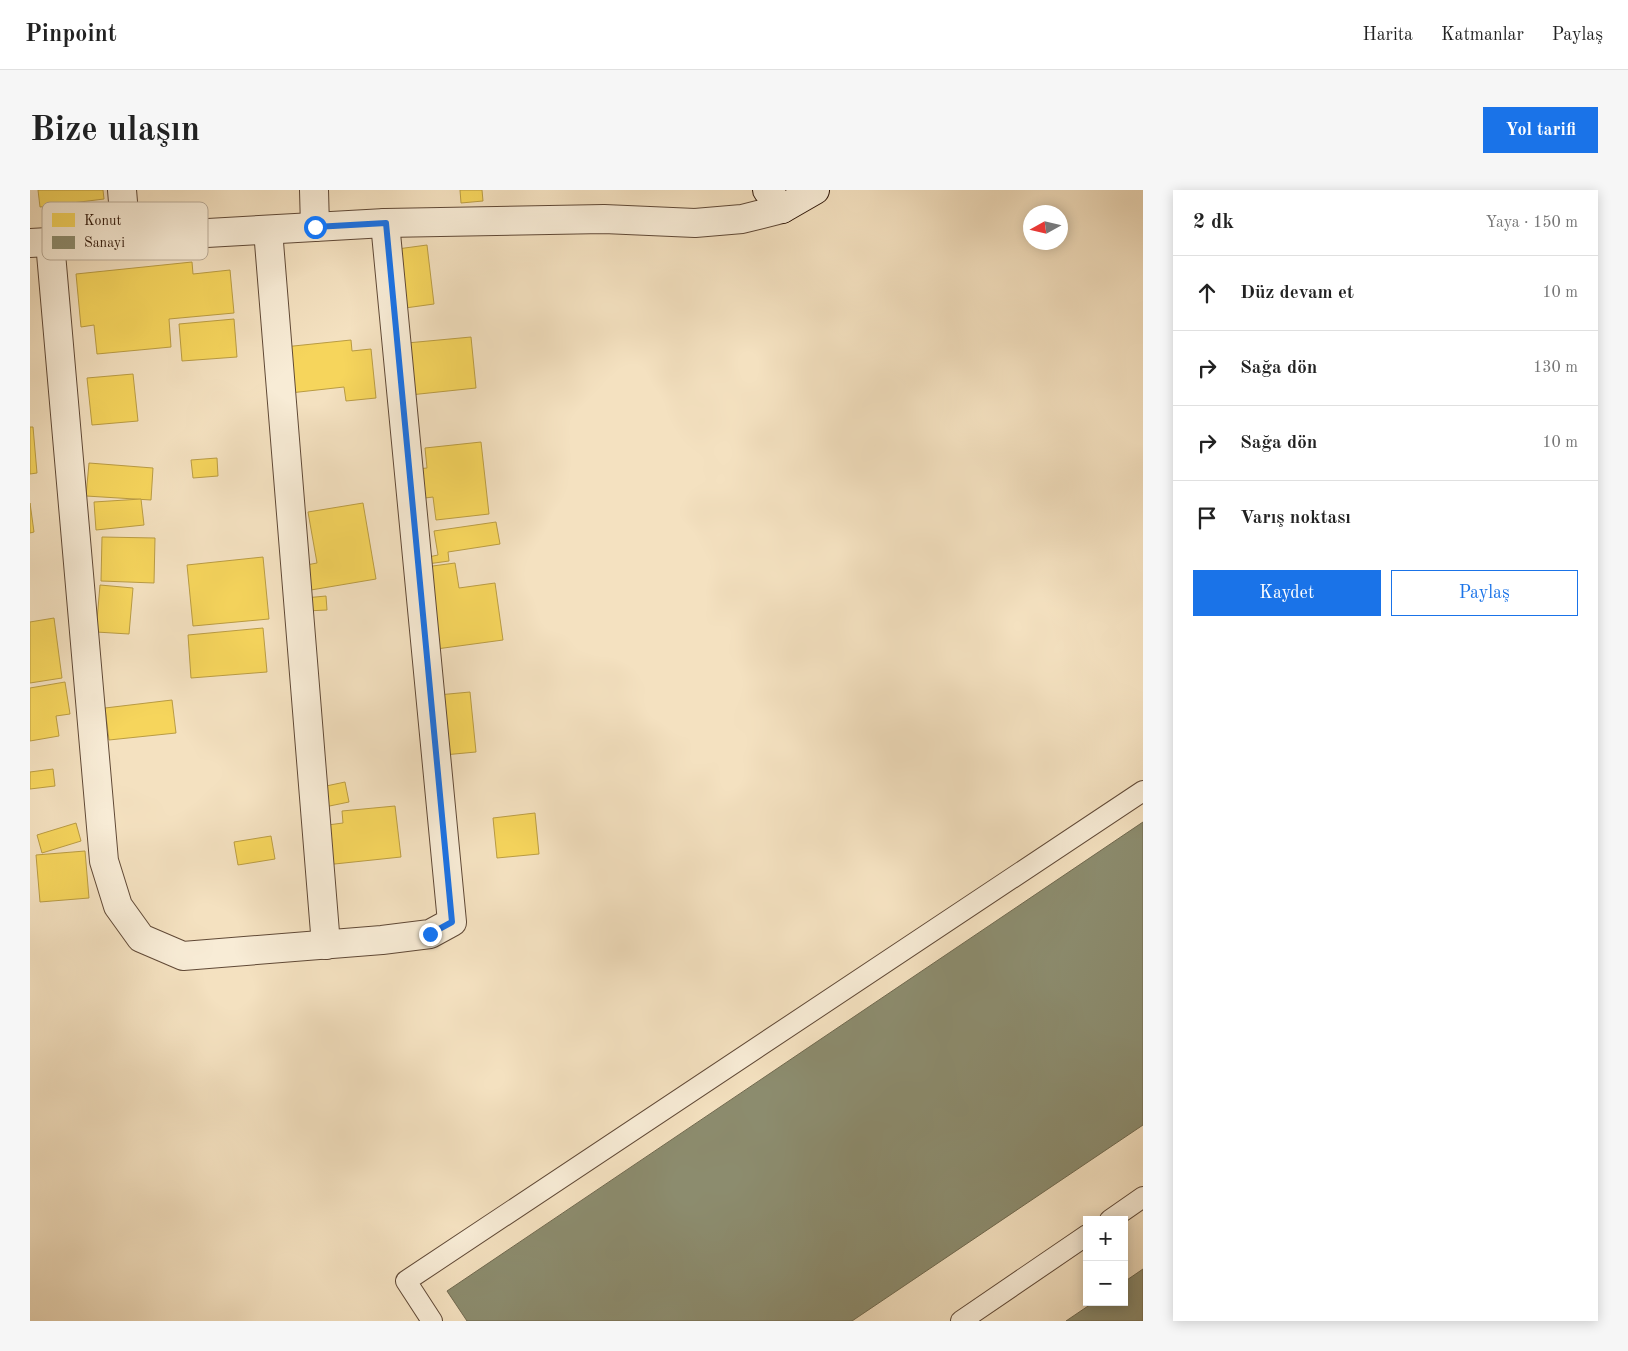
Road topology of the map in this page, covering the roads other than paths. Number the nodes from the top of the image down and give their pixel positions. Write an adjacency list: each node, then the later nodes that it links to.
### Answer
1 (314, 190): 5 (street)
2 (814, 190): 3 (street)
3 (775, 199): 4 (street)
4 (386, 223): 5 (street); 10 (street)
5 (315, 227): 6 (street)
6 (268, 230): 7 (street); 10 (street)
7 (208, 233)
8 (40, 243): 10 (street)
9 (1143, 792): 14 (lane)
10 (326, 945)
11 (1143, 1197): 12 (lane)
12 (1116, 1216)
13 (1083, 1239): 15 (lane)
14 (432, 1321)
15 (961, 1321)

